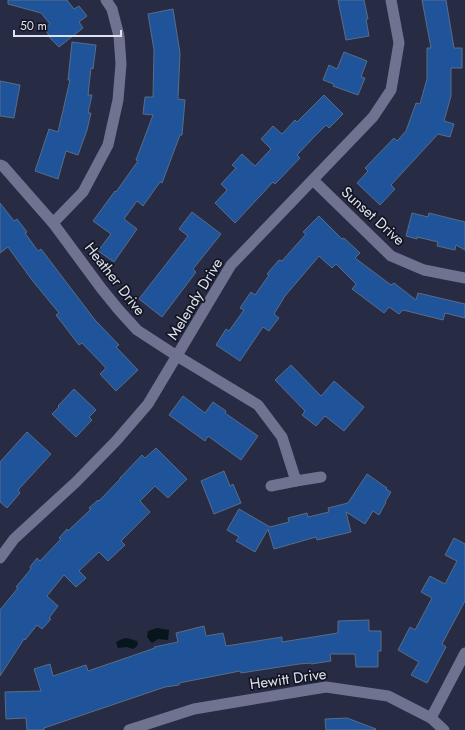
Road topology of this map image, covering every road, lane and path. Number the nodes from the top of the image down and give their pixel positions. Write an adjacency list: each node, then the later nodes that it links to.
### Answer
1 (106, 0): 5 (street)
2 (391, 0): 4 (street, Melendy Drive)
3 (0, 165): 5 (street, Heather Drive)
4 (313, 180): 6 (street, Sunset Drive); 7 (street, Melendy Drive)
5 (53, 223): 7 (street, Heather Drive)
6 (465, 278)
7 (177, 356): 9 (street, Heather Drive); 11 (street, Melendy Drive)
8 (321, 477): 9 (street)
9 (296, 480): 10 (street)
10 (271, 486)
11 (0, 558)
12 (465, 653): 13 (street)
13 (431, 718): 14 (street, Hewitt Drive); 15 (street, Hewitt Drive)
14 (129, 730)
15 (444, 730)

